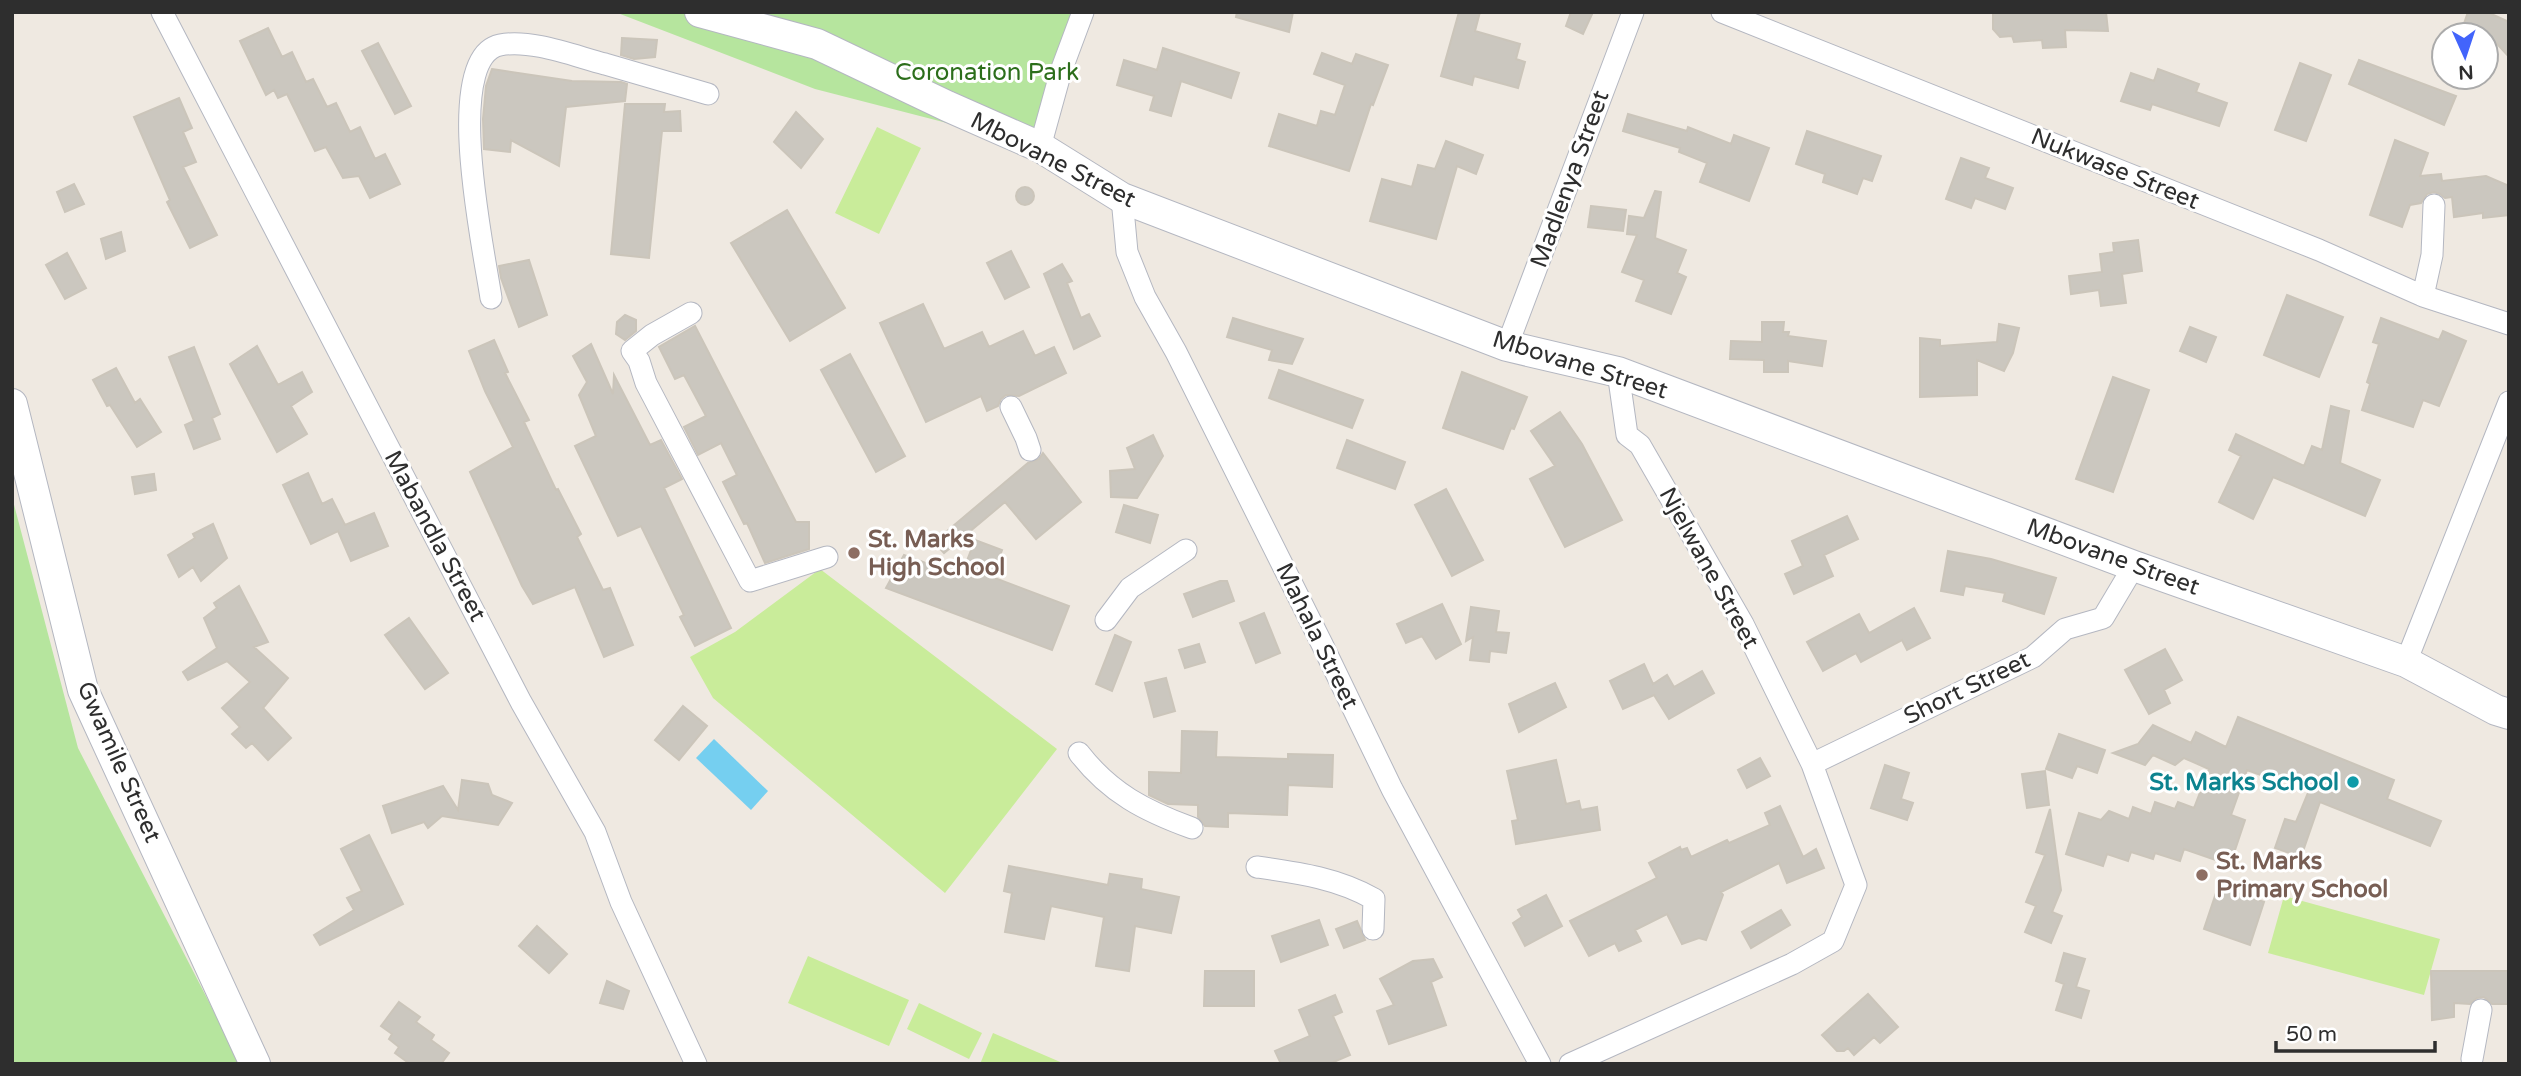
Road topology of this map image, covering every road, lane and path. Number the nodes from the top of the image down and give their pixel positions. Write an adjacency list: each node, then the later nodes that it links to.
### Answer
1 (162, 12): 34 (street, Mabandla Street)
2 (700, 12): 7 (street, Mbovane Street)
3 (1083, 12): 7 (street)
4 (1633, 12): 14 (street, Madlenya Street)
5 (1722, 12): 10 (street, Nukwase Street)
6 (708, 94): 11 (street)
7 (1040, 147): 8 (street, Mbovane Street)
8 (1122, 198): 14 (street, Mbovane Street); 35 (street, Mahala Street)
9 (2434, 205): 10 (street)
10 (2423, 296): 13 (street, Nukwase Street)
11 (491, 298)
12 (691, 313): 21 (street)
13 (2509, 324)
14 (1507, 346): 15 (street, Mbovane Street)
15 (1618, 372): 22 (street, Mbovane Street); 27 (street, Njelwane Street)
16 (2509, 402): 24 (street)
17 (12, 404): 33 (street, Gwamile Street)
18 (1011, 407): 19 (street)
19 (1030, 450)
20 (1186, 551): 23 (street)
21 (827, 557)
22 (2134, 566): 24 (street, Mbovane Street); 27 (street, Short Street)
23 (1106, 620)
24 (2406, 662): 25 (street, Mbovane Street)
25 (2509, 714)
26 (1079, 753): 28 (street)
27 (1812, 764): 36 (street, Njelwane Street)
28 (1192, 828)
29 (1257, 867): 30 (street)
30 (1373, 929)
31 (2481, 1010): 32 (street)
32 (2472, 1059)
33 (255, 1064)
34 (696, 1064)
35 (1540, 1064)
36 (1570, 1064)

